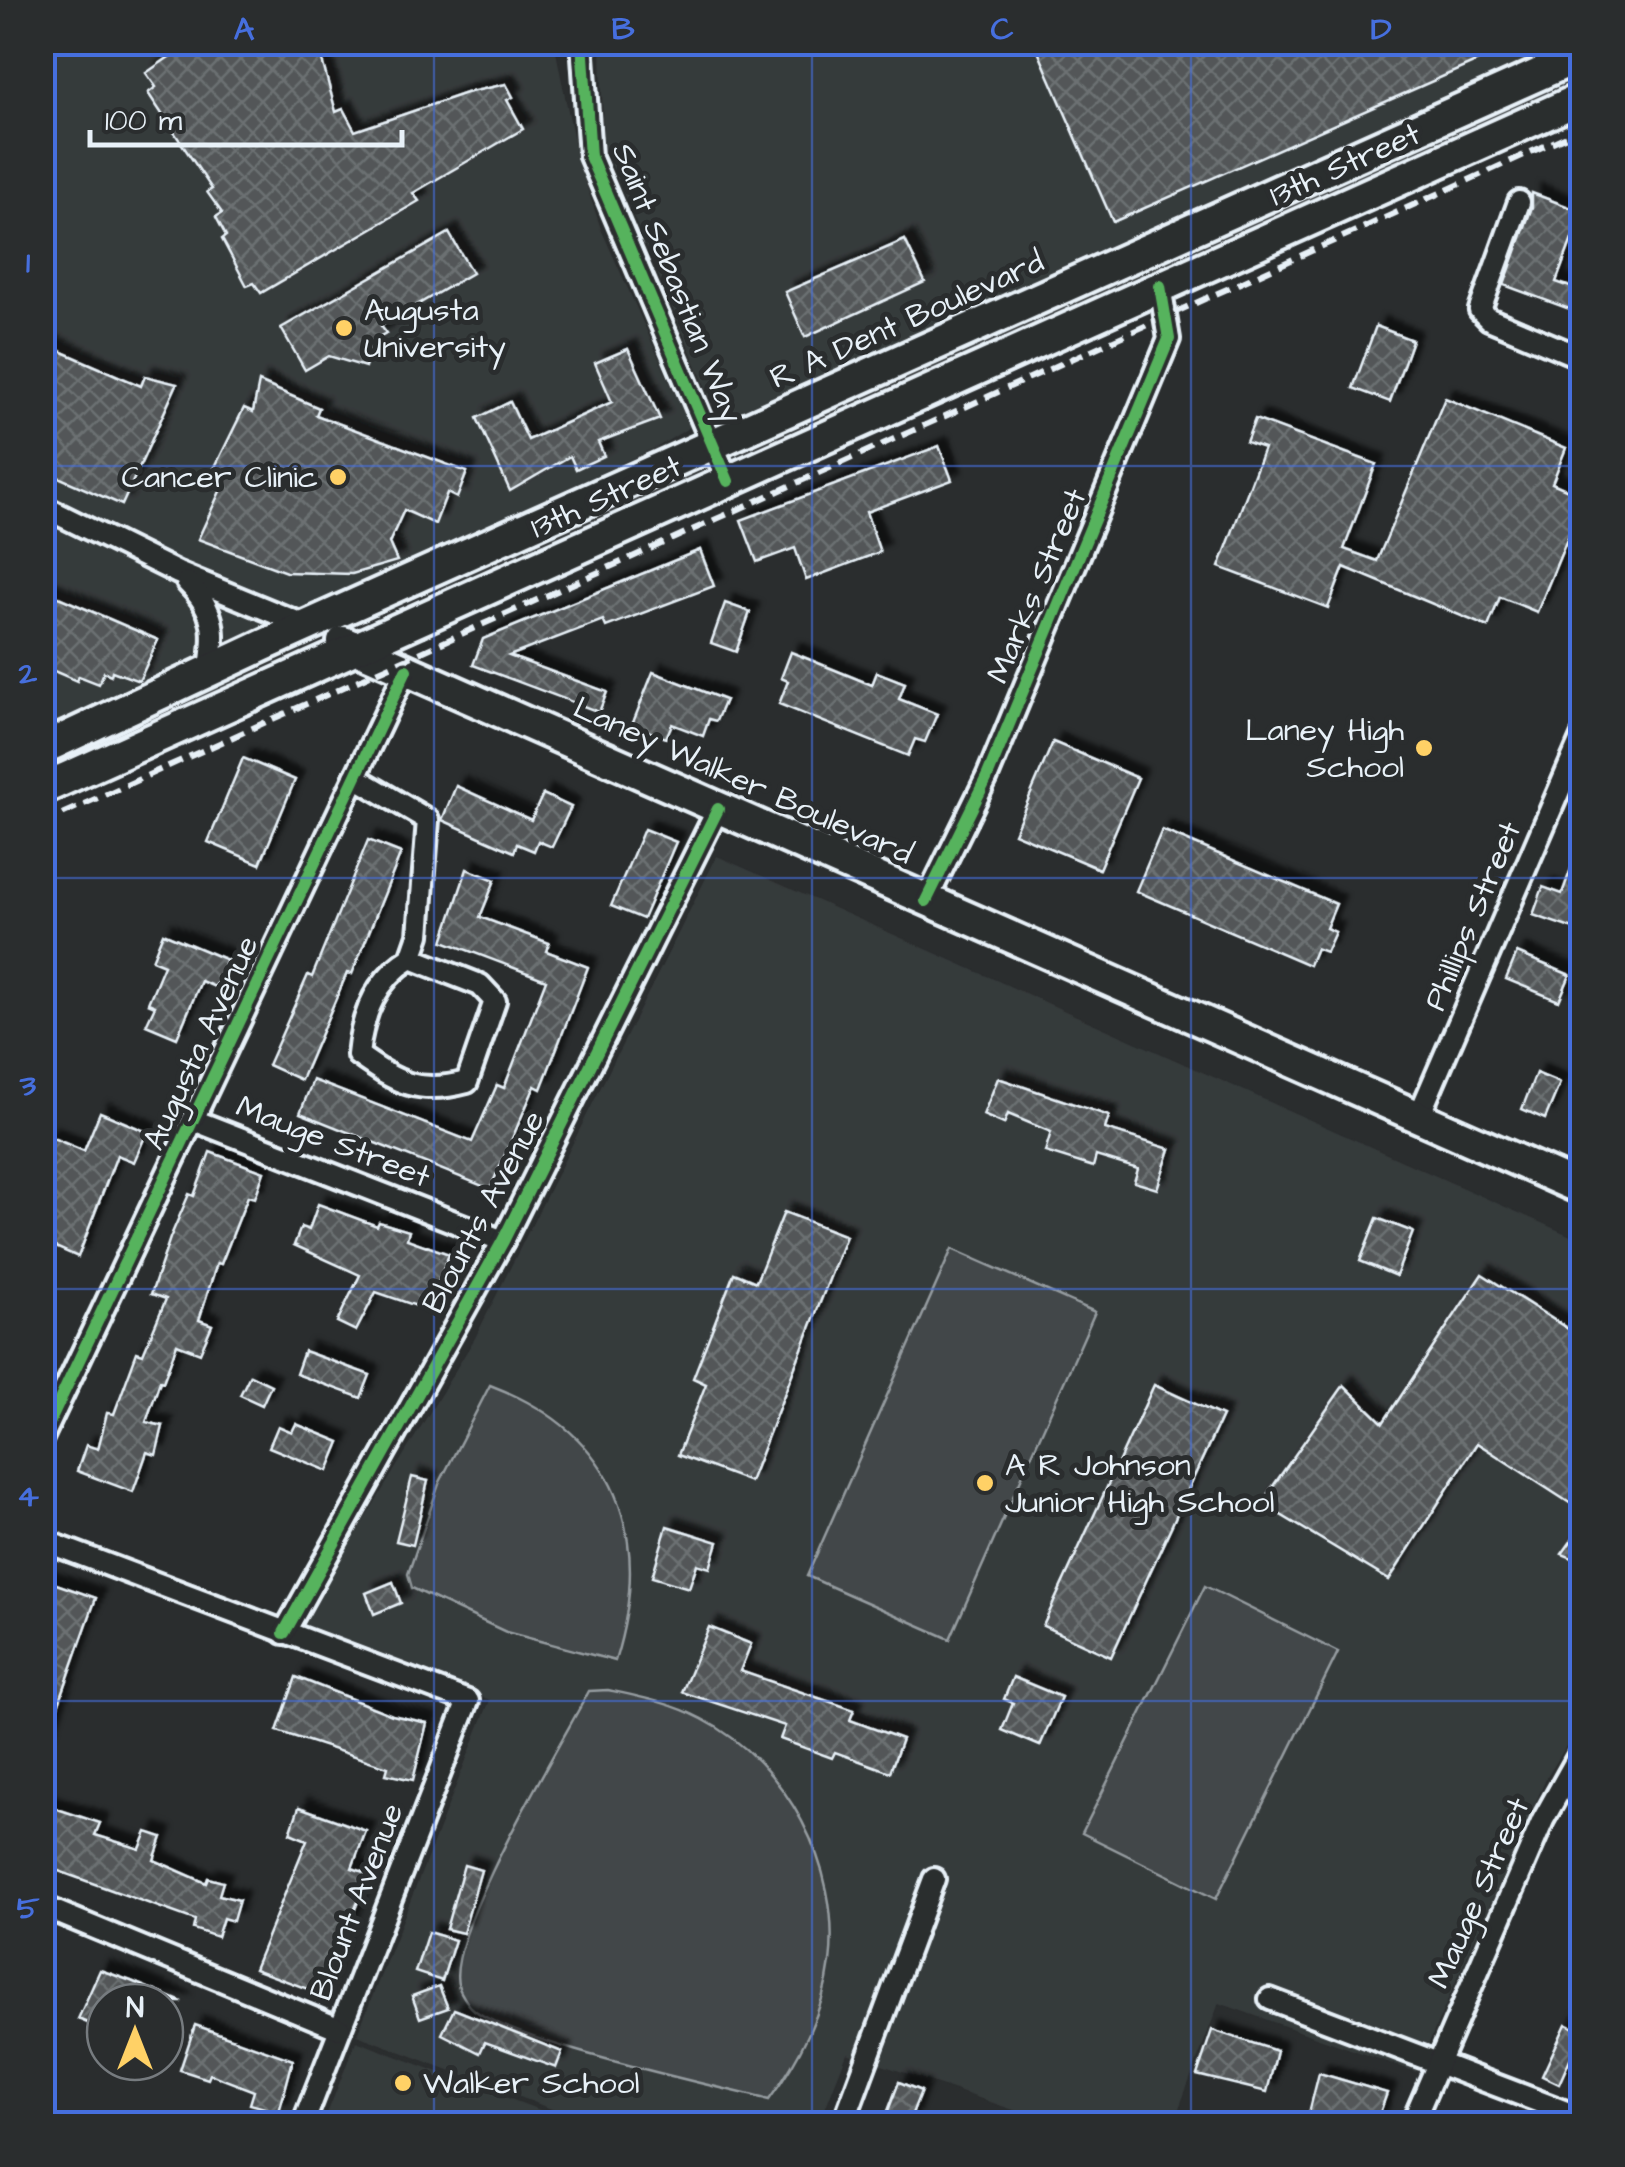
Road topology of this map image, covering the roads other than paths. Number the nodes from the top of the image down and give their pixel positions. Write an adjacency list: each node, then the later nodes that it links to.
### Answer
1 (582, 42): 7 (street, Saint Sebastian Way)
2 (1582, 55): 7 (main road, R A Dent Boulevard)
3 (1582, 98): 5 (main road, 13th Street)
4 (1519, 202): 6 (street)
5 (1160, 286): 8 (main road, 13th Street); 20 (street, Marks Street)
6 (1582, 358)
7 (713, 446): 8 (street, Saint Sebastian Way); 11 (main road, R A Dent Boulevard)
8 (728, 481): 12 (main road, 13th Street)
9 (42, 506): 10 (street, Laney Walker Boulevard)
10 (178, 573): 11 (street, Laney Walker Boulevard); 14 (street)
11 (308, 626): 12 (main road, Laney Walker Boulevard); 14 (main road, R A Dent Boulevard)
12 (355, 648): 13 (main road, Laney Walker Boulevard); 18 (main road, 13th Street)
13 (406, 670): 17 (street, Augusta Avenue); 19 (main road, Laney Walker Boulevard)
14 (209, 674): 16 (main road, R A Dent Boulevard)
15 (1582, 737): 22 (street, Phillips Street)
16 (42, 749)
17 (355, 777): 21 (street); 23 (street, Augusta Avenue)
18 (42, 789)
19 (718, 809): 20 (main road, Laney Walker Boulevard); 25 (street, Blounts Avenue)
20 (926, 900): 22 (main road, Laney Walker Boulevard)
21 (412, 958): 21 (street)
22 (1418, 1118): 24 (main road, Laney Walker Boulevard)
23 (196, 1121): 25 (street, Mauge Street); 26 (street, Augusta Avenue)
24 (1582, 1189)
25 (503, 1241): 28 (street, Blounts Avenue)
26 (42, 1438)
27 (42, 1540): 28 (street)
28 (284, 1633): 33 (street, Blount Avenue)
29 (1582, 1750): 34 (street, Mauge Street)
30 (934, 1878): 37 (street)
31 (42, 1906): 33 (street)
32 (1270, 1999): 34 (street)
33 (340, 2029): 36 (street, Blount Avenue)
34 (1436, 2064): 35 (street); 38 (street)
35 (1582, 2118)
36 (303, 2124)
37 (843, 2124)
38 (1412, 2124)

